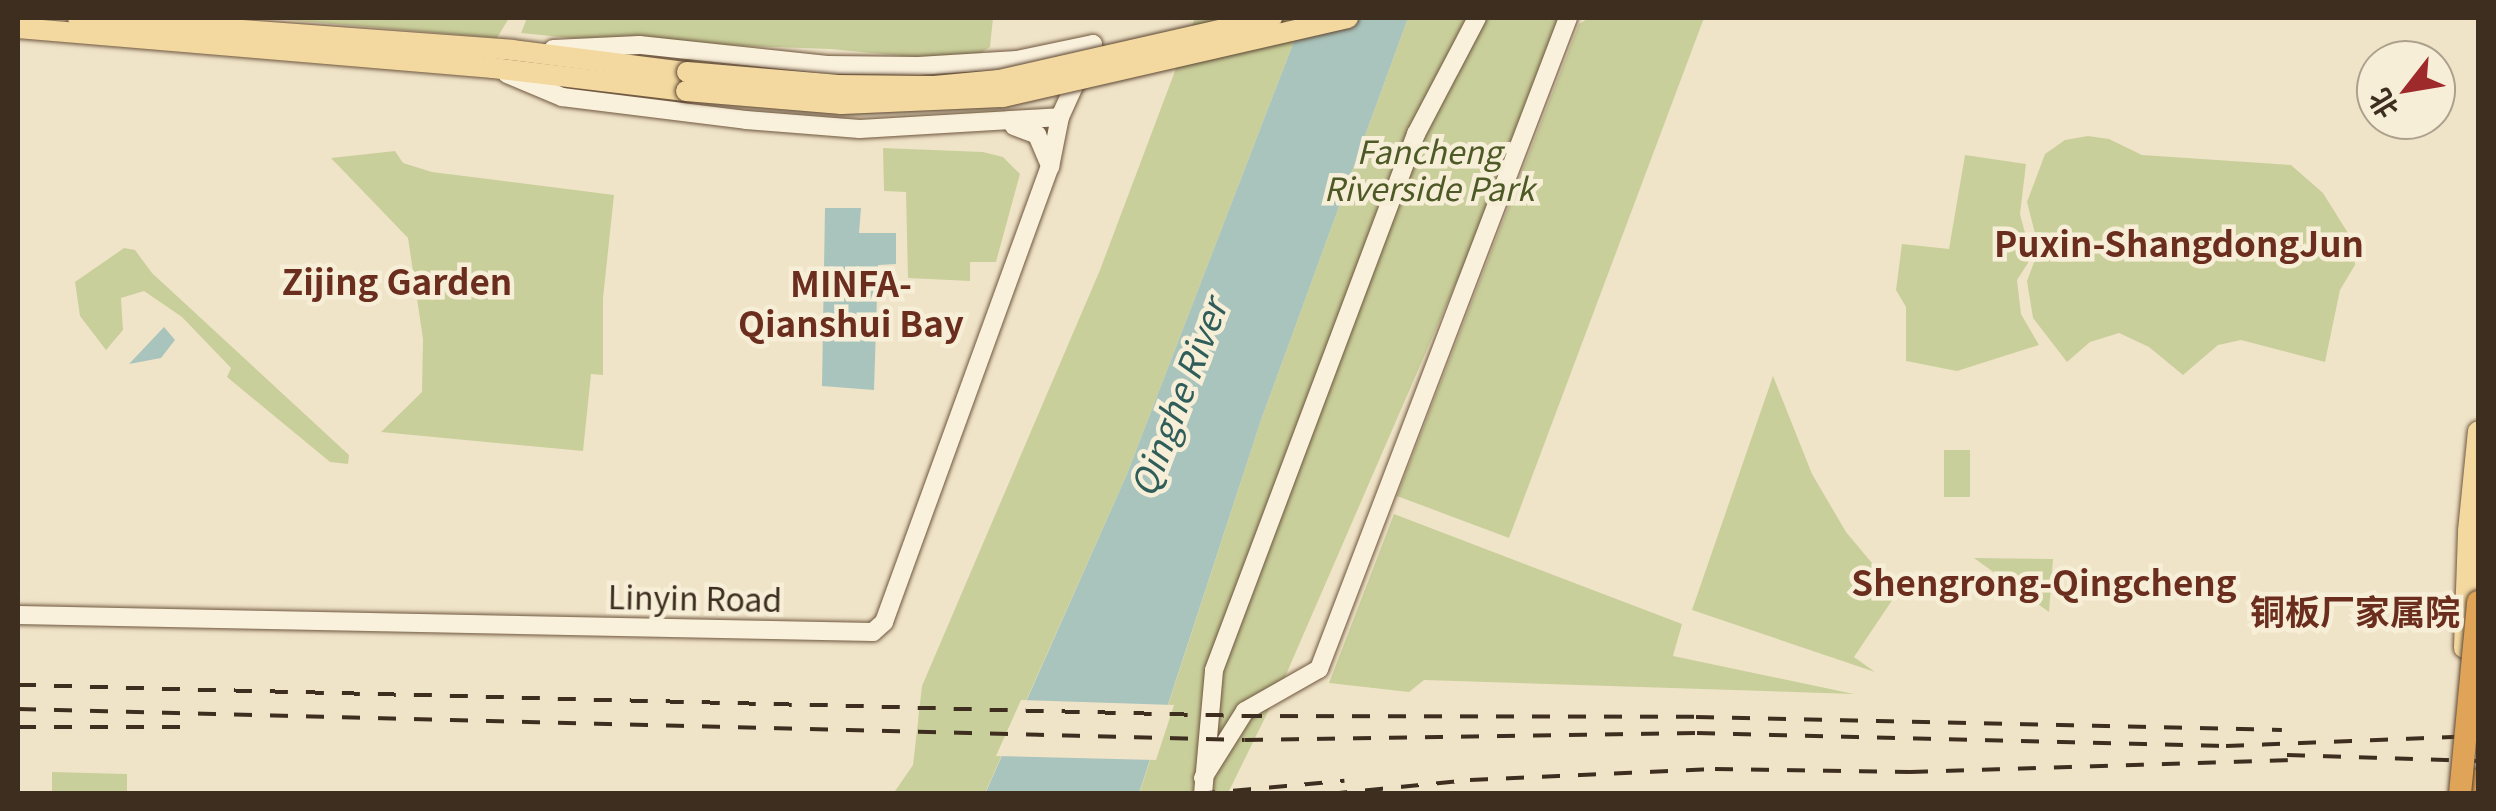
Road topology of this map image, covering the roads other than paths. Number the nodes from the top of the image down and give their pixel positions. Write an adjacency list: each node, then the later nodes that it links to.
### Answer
1 (78, 18): 7 (main road)
2 (1272, 18): 9 (main road, bridge)
3 (1348, 18): 9 (main road, bridge)
4 (1478, 18): 18 (street)
5 (1568, 18): 18 (street)
6 (18, 28): 8 (main road)
7 (512, 50): 9 (main road); 10 (street)
8 (493, 68): 9 (main road); 11 (street)
9 (686, 81)
10 (1060, 117): 11 (street); 12 (street)
11 (997, 124): 12 (street)
12 (1050, 167): 15 (street, Linyin Road)
13 (2478, 431): 16 (main road)
14 (2478, 602): 19 (highway, bridge)
15 (18, 614)
16 (2464, 675)
17 (2478, 780): 20 (highway)
18 (1203, 786)
19 (2460, 794)
20 (2477, 794)

